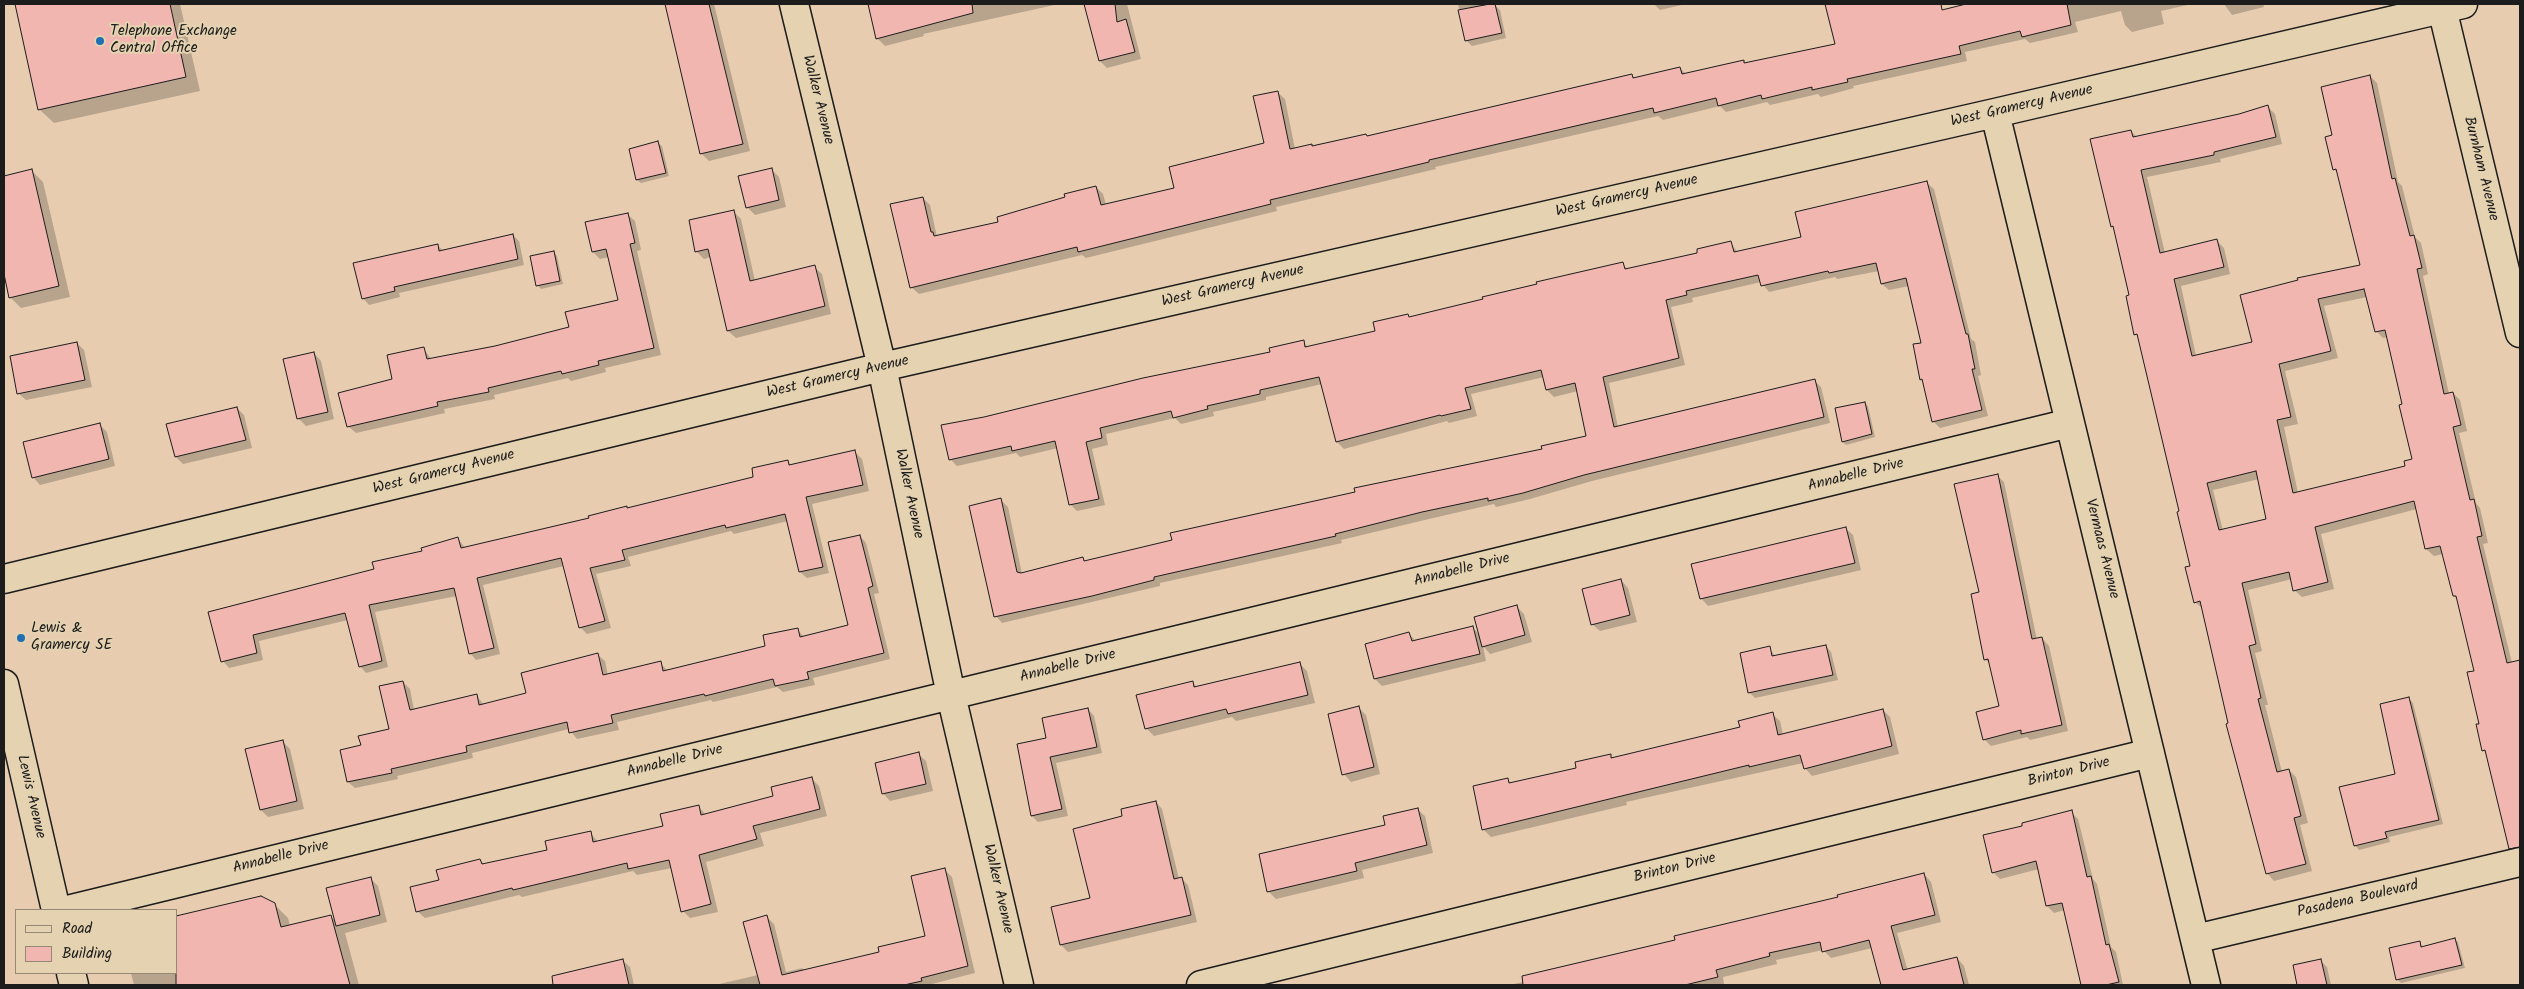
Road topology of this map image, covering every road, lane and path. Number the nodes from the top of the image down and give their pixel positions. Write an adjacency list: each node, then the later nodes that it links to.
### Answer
1 (794, 4): 5 (street, Walker Avenue)
2 (2449, 6): 3 (street, West Gramercy Avenue); 4 (street, Burnham Avenue)
3 (1996, 113): 5 (street, West Gramercy Avenue); 6 (street, Vermaas Avenue)
4 (2520, 334)
5 (882, 367): 7 (street, West Gramercy Avenue); 9 (street, Walker Avenue)
6 (2070, 423): 9 (street, Annabelle Drive); 10 (street, Vermaas Avenue)
7 (4, 580)
8 (4, 684): 12 (street, Lewis Avenue)
9 (951, 695): 13 (street, Annabelle Drive); 15 (street, Walker Avenue)
10 (2150, 753): 14 (street, Vermaas Avenue); 16 (street, Brinton Drive)
11 (2520, 862): 14 (street, Pasadena Boulevard)
12 (56, 909)
13 (71, 909)
14 (2195, 939): 17 (street, Vermaas Avenue)
15 (1019, 985)
16 (1201, 985)
17 (2206, 985)

